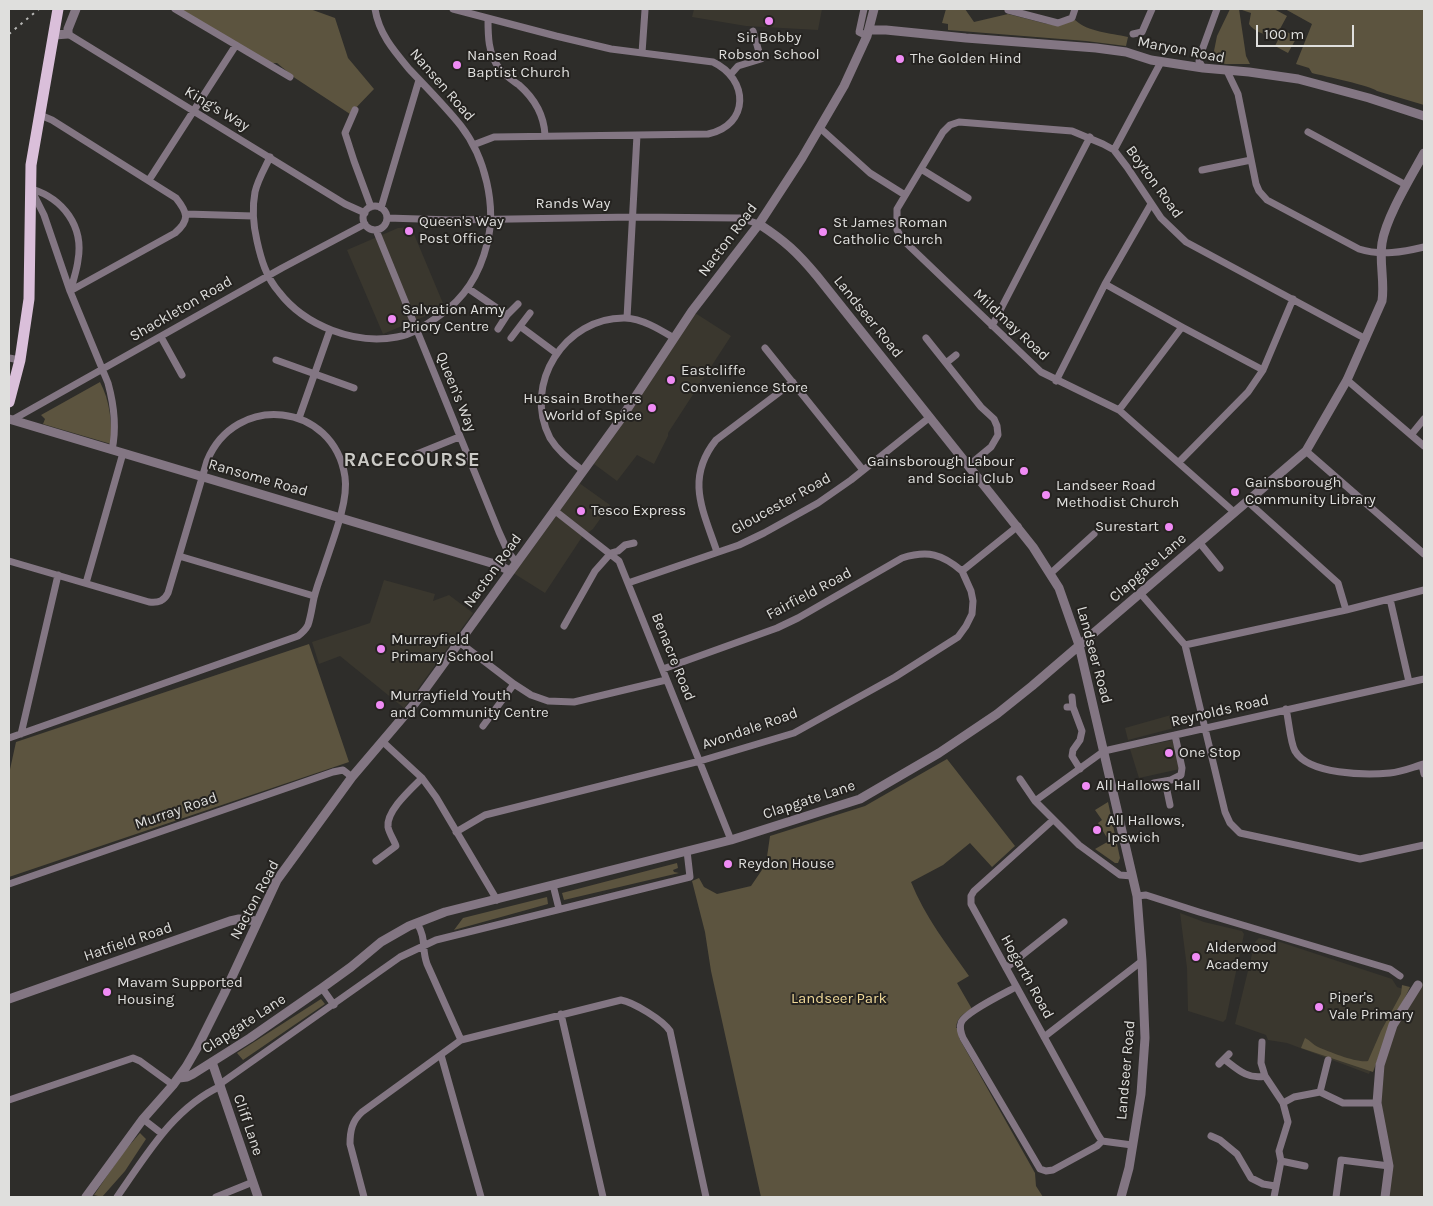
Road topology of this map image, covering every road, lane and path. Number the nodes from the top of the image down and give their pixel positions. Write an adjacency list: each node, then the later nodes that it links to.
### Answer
1 (58, 9): 18 (main road)
2 (76, 9): 16 (street)
3 (174, 9): 19 (street)
4 (375, 9): 26 (street, Nansen Road)
5 (453, 9): 13 (street)
6 (864, 9): 15 (street)
7 (874, 9): 15 (street, Nacton Road)
8 (1075, 9): 12 (street)
9 (1152, 9): 17 (street)
10 (1217, 9): 22 (street)
11 (645, 10): 20 (street)
12 (1008, 10)
13 (488, 19): 20 (street); 33 (street)
14 (753, 31): 24 (street)
15 (868, 33): 21 (street, Maryon Road); 31 (street, Nacton Road)
16 (68, 34): 18 (street); 27 (street, King's Way)
17 (1133, 34)
18 (54, 36): 29 (main road)
19 (236, 45): 25 (street); 27 (street)
20 (642, 53): 24 (street)
21 (1161, 62): 22 (street, Maryon Road); 37 (street)
22 (1203, 68): 23 (street, Maryon Road)
23 (1227, 71): 30 (street); 40 (street, Maryon Road)
24 (731, 74): 34 (street)
25 (290, 77)
26 (419, 80): 36 (street, Nansen Road); 50 (street)
27 (193, 110): 39 (street, King's Way); 43 (street)
28 (355, 110): 49 (street)
29 (40, 115): 43 (street); 45 (main road)
30 (1424, 116)
31 (820, 128): 46 (street); 58 (street, Nacton Road)
32 (1308, 132): 44 (street)
33 (545, 135): 34 (street); 36 (street)
34 (637, 135): 54 (street)
35 (1090, 137): 37 (street, Boyton Road); 41 (street, Boyton Road); 72 (street)
36 (473, 145): 56 (street, Nansen Road)
37 (1114, 150): 48 (street, Boyton Road)
38 (1424, 153): 44 (street, Clapgate Lane)
39 (270, 157): 51 (street, King's Way); 53 (street, Nansen Road)
40 (1251, 160): 42 (street); 61 (street, Maryon Road)
41 (921, 169): 46 (street, Boyton Road); 47 (street)
42 (1202, 170)
43 (149, 180): 52 (street)
44 (1406, 186): 61 (street, Clapgate Lane)
45 (32, 190): 65 (street); 65 (street); 85 (main road)
46 (905, 195): 72 (street, Mildmay Road)
47 (968, 198)
48 (1151, 204): 63 (street); 66 (street, Boyton Road)
49 (371, 207): 50 (street); 51 (street)
50 (381, 208): 55 (street)
51 (365, 213): 57 (street)
52 (186, 214): 53 (street); 65 (street)
53 (253, 216): 62 (street, Nansen Road)
54 (633, 217): 56 (street, Rands Way); 58 (street, Rands Way); 70 (street)
55 (387, 218): 56 (street, Rands Way); 59 (street)
56 (490, 218): 64 (street, Nansen Road)
57 (365, 224): 59 (street); 62 (street, Shackleton Road)
58 (759, 224): 79 (street, Nacton Road); 98 (street, Landseer Road)
59 (376, 230): 76 (street, Queen's Way)
60 (1424, 246): 61 (street, Maryon Road)
61 (1381, 253): 81 (street, Clapgate Lane)
62 (268, 276): 75 (street, Nansen Road); 77 (street, Shackleton Road)
63 (1105, 284): 73 (street); 93 (street)
64 (469, 288): 69 (street); 76 (street, Nansen Road)
65 (70, 291): 88 (street)
66 (1293, 299): 81 (street, Boyton Road); 89 (street)
67 (518, 304): 69 (street)
68 (530, 313): 71 (street)
69 (507, 315): 74 (street)
70 (627, 318): 79 (street); 83 (street)
71 (521, 326): 78 (street); 83 (street)
72 (992, 326): 93 (street, Mildmay Road)
73 (1182, 327): 89 (street); 97 (street)
74 (498, 329)
75 (330, 330): 76 (street, Nansen Road); 91 (street)
76 (417, 330): 103 (street, Queen's Way)
77 (161, 337): 88 (street, Shackleton Road); 90 (street)
78 (511, 338)
79 (674, 338): 111 (street, Nacton Road)
80 (926, 338): 87 (street)
81 (1366, 339): 92 (street, Clapgate Lane)
82 (765, 348): 94 (street)
83 (556, 353): 111 (street)
84 (956, 355): 87 (street)
85 (14, 359): 96 (main road)
86 (276, 360): 91 (street)
87 (946, 363): 110 (street)
88 (103, 370): 101 (street, Shackleton Road); 105 (street)
89 (1263, 370): 109 (street)
90 (182, 374)
91 (314, 374): 95 (street); 99 (street)
92 (1347, 380): 102 (street); 106 (street, Clapgate Lane)
93 (1056, 381): 97 (street, Mildmay Road)
94 (793, 382): 112 (street); 123 (street)
95 (354, 388)
96 (9, 402)
97 (1119, 410): 109 (street, Mildmay Road)
98 (930, 417): 110 (street, Landseer Road); 112 (street, Gloucester Road)
99 (299, 418): 113 (street); 117 (street)
100 (1424, 419): 102 (street)
101 (10, 420): 105 (street, Ransome Road)
102 (1411, 435): 104 (street)
103 (460, 437): 108 (street); 122 (street, Queen's Way)
104 (1424, 446)
105 (112, 450): 107 (street, Ransome Road)
106 (1306, 451): 114 (street, Clapgate Lane); 125 (street)
107 (123, 453): 113 (street, Ransome Road); 136 (street)
108 (417, 454)
109 (1179, 462): 116 (street, Mildmay Road)
110 (968, 466): 118 (street, Landseer Road)
111 (582, 470): 115 (street, Nacton Road)
112 (863, 470): 123 (street, Gloucester Road)
113 (203, 477): 117 (street, Ransome Road); 126 (street)
114 (1247, 501): 116 (street, Clapgate Lane); 141 (street)
115 (554, 510): 124 (street, Benacre Road); 128 (street, Nacton Road)
116 (1234, 512): 121 (street, Clapgate Lane)
117 (340, 517): 129 (street, Ransome Road); 139 (street)
118 (1018, 526): 132 (street); 133 (street, Landseer Road)
119 (1094, 534): 133 (street)
120 (634, 542): 124 (street)
121 (1199, 542): 130 (street); 138 (street, Clapgate Lane)
122 (508, 552): 128 (street, Queen's Way); 129 (street)
123 (717, 552): 135 (street, Gloucester Road)
124 (611, 553): 135 (street, Benacre Road); 142 (street)
125 (1424, 554)
126 (179, 556): 136 (street); 139 (street)
127 (9, 561): 134 (street)
128 (516, 562): 131 (street, Nacton Road)
129 (498, 565): 131 (street, Ransome Road)
130 (1220, 568)
131 (510, 571): 143 (street, Nacton Road)
132 (962, 571): 146 (street, Fairfield Road); 160 (street, Avondale Road)
133 (1050, 573): 144 (street, Landseer Road)
134 (58, 575): 136 (street); 155 (street)
135 (628, 582): 146 (street, Benacre Road)
136 (86, 583)
137 (1424, 590): 140 (street)
138 (1140, 593): 144 (street, Clapgate Lane); 145 (street)
139 (314, 596): 155 (street)
140 (1390, 599): 141 (street); 149 (street)
141 (1346, 610): 145 (street)
142 (564, 626)
143 (459, 642): 150 (street); 158 (street, Nacton Road)
144 (1079, 645): 159 (street, Landseer Road); 173 (street, Clapgate Lane)
145 (1185, 645): 154 (street)
146 (663, 669): 148 (street, Benacre Road)
147 (1424, 679): 149 (street, Reynolds Road)
148 (666, 680): 150 (street); 160 (street, Benacre Road)
149 (1409, 682): 152 (street, Reynolds Road)
150 (514, 684): 153 (street)
151 (1072, 697): 162 (street)
152 (1286, 710): 154 (street, Reynolds Road); 161 (street)
153 (483, 726)
154 (1206, 728): 156 (street, Reynolds Road); 174 (street)
155 (21, 734): 157 (street)
156 (1175, 735): 159 (street, Reynolds Road); 167 (street)
157 (9, 738)
158 (382, 741): 164 (street, Nacton Road); 165 (street)
159 (1104, 751): 162 (street, Reynolds Road); 177 (street, Landseer Road)
160 (700, 761): 172 (street, Avondale Road); 173 (street, Benacre Road)
161 (1423, 764): 163 (street)
162 (1080, 769): 169 (street, Reynolds Road)
163 (1424, 774)
164 (352, 777): 178 (street, Murray Road); 183 (street, Nacton Road)
165 (422, 778): 172 (street); 176 (street)
166 (1020, 779): 169 (street)
167 (1166, 781): 168 (street); 170 (street)
168 (1154, 783)
169 (1035, 801): 171 (street)
170 (1170, 805)
171 (1053, 820): 177 (street); 188 (street, Hogarth Road)
172 (456, 832): 181 (street)
173 (731, 840): 175 (street, Clapgate Lane)
174 (1424, 845)
175 (687, 851): 179 (street, Clapgate Lane); 182 (street)
176 (376, 861)
177 (1132, 876): 180 (street, Landseer Road)
178 (9, 884)
179 (553, 885): 181 (street, Clapgate Lane); 182 (street)
180 (1137, 896): 187 (street, Landseer Road); 189 (street)
181 (497, 900): 185 (street, Clapgate Lane)
182 (559, 909): 186 (street)
183 (257, 921): 193 (street, Hatfield Road); 204 (street, Nacton Road)
184 (1064, 922): 188 (street)
185 (417, 923): 186 (street); 192 (street, Clapgate Lane)
186 (423, 946): 194 (street); 197 (street)
187 (1142, 961): 196 (street); 214 (street, Landseer Road)
188 (1006, 968): 191 (street, Hogarth Road)
189 (1400, 976)
190 (1421, 983): 209 (street)
191 (1016, 987): 196 (street, Hogarth Road); 213 (street)
192 (322, 988): 194 (street); 202 (street, Clapgate Lane)
193 (9, 998)
194 (334, 1005): 205 (street)
195 (562, 1014): 197 (street); 226 (street); 227 (street)
196 (1044, 1037): 213 (street, Hogarth Road)
197 (461, 1040): 199 (street)
198 (1262, 1042): 203 (street)
199 (442, 1055): 224 (street); 225 (street)
200 (1224, 1059): 203 (street)
201 (1328, 1060): 206 (street)
202 (212, 1062): 204 (street, Clapgate Lane); 205 (street, Cliff Lane)
203 (1265, 1076): 208 (street)
204 (176, 1082): 207 (street); 210 (street, Nacton Road)
205 (220, 1085): 211 (street); 218 (street, Cliff Lane)
206 (1320, 1092): 208 (street); 209 (street)
207 (9, 1100)
208 (1283, 1103): 215 (street)
209 (1377, 1103): 217 (street)
210 (143, 1119): 211 (street); 220 (street, Nacton Road)
211 (161, 1133): 221 (street)
212 (1211, 1136): 219 (street)
213 (1102, 1141): 214 (street)
214 (1132, 1145): 228 (street, Landseer Road)
215 (1281, 1161): 216 (street); 219 (street)
216 (1305, 1166)
217 (1389, 1166): 230 (street); 231 (street)
218 (253, 1182): 222 (street); 223 (street, Cliff Lane)
219 (1275, 1186): 229 (street)
220 (86, 1197)
221 (118, 1197)
222 (216, 1197)
223 (258, 1197)
224 (364, 1197)
225 (480, 1197)
226 (603, 1197)
227 (706, 1197)
228 (1121, 1197)
229 (1274, 1197)
230 (1336, 1197)
231 (1385, 1197)

